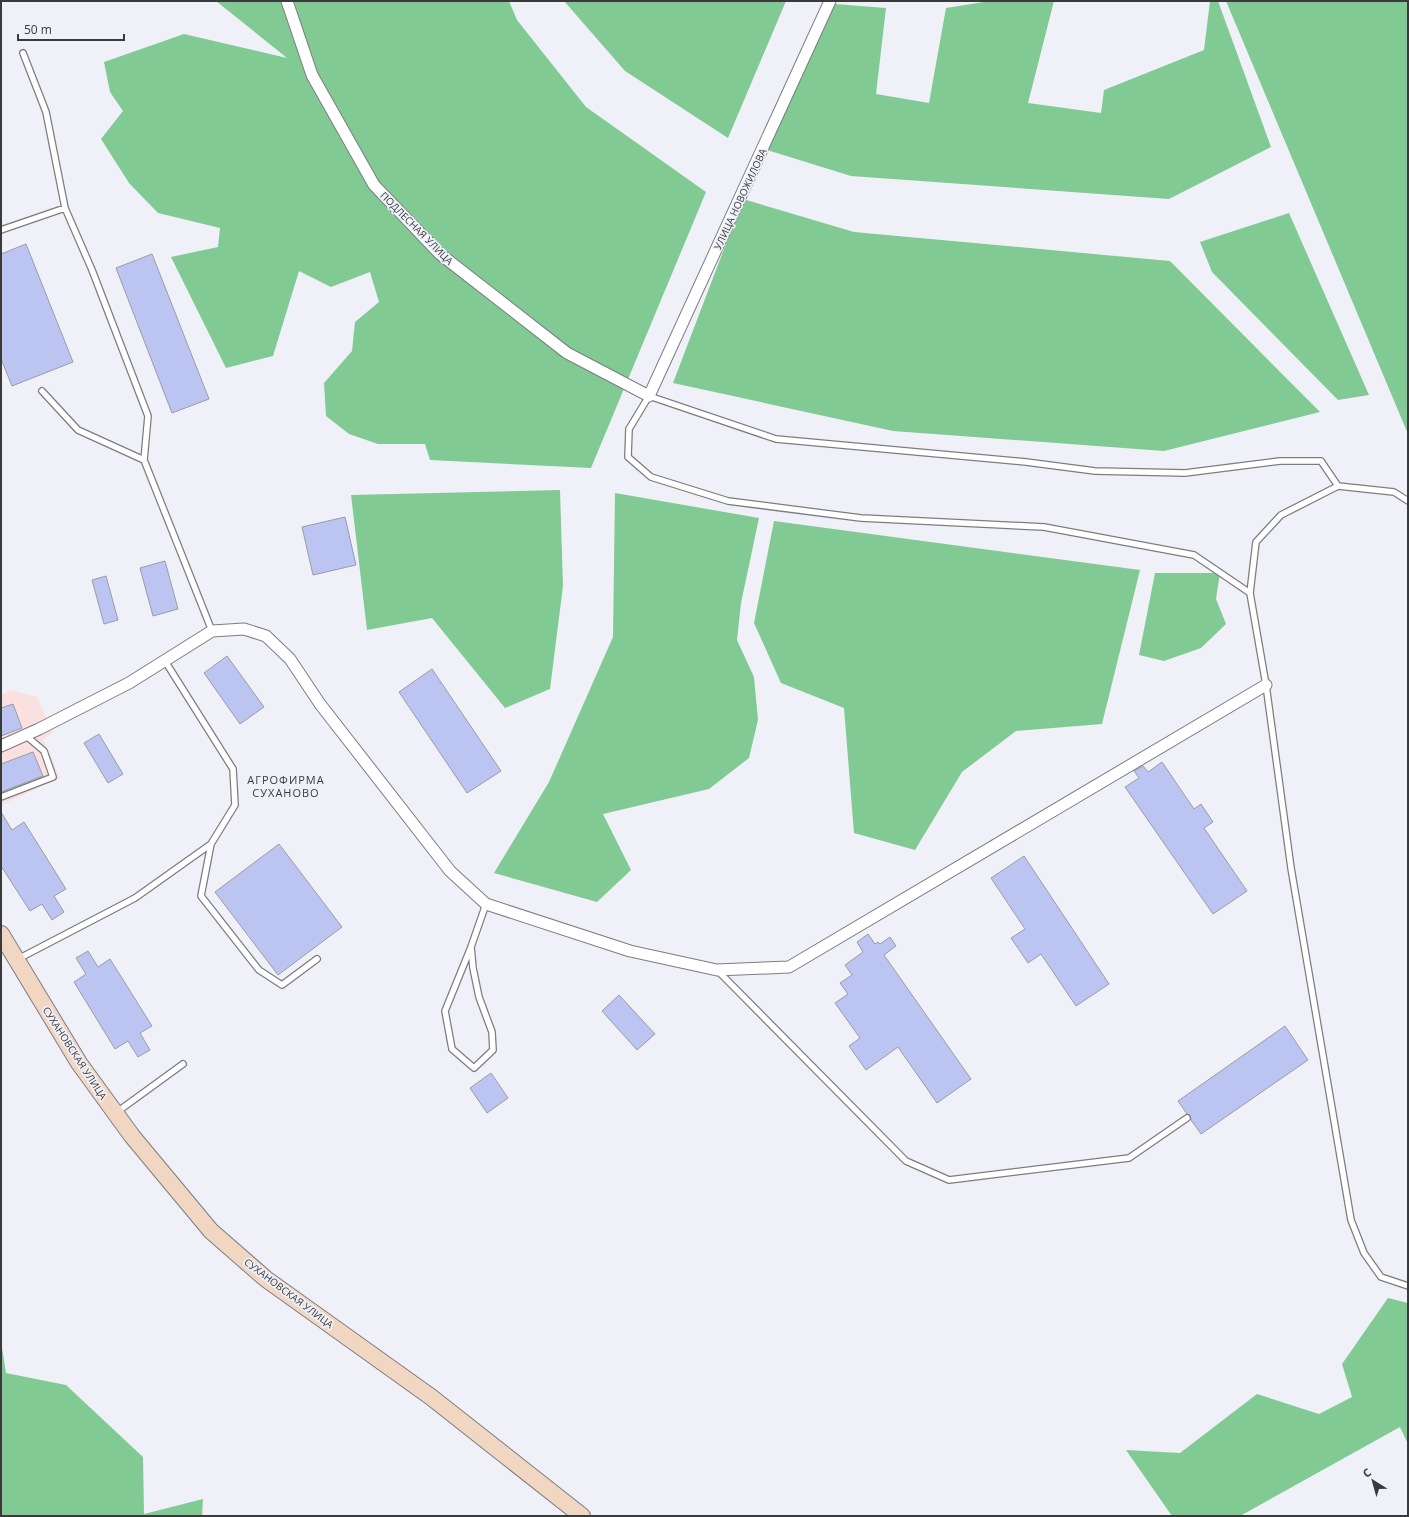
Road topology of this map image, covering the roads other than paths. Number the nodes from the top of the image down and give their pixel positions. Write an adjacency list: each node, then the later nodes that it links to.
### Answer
1 (287, 1): 7 (street, ПОДЛЕСНАЯ УЛИЦА)
2 (830, 1): 7 (street, УЛИЦА НОВОЖИЛОВА)
3 (23, 52): 4 (lane)
4 (65, 208): 5 (lane); 8 (lane)
5 (1, 230)
6 (42, 391): 8 (lane)
7 (649, 396): 9 (lane); 11 (lane)
8 (144, 460): 12 (lane)
9 (1338, 486): 10 (lane); 11 (lane)
10 (1408, 501)
11 (1250, 593): 14 (lane)
12 (212, 631): 13 (street); 19 (street)
13 (165, 661): 15 (street); 18 (lane)
14 (1266, 685): 24 (street); 28 (lane)
15 (25, 735): 16 (street); 17 (lane)
16 (1, 746)
17 (1, 797)
18 (211, 844): 22 (lane); 23 (lane)
19 (486, 904): 21 (lane); 24 (street)
20 (1, 934): 23 (street, СУХАНОВСКАЯ УЛИЦА)
21 (471, 947): 21 (lane)
22 (317, 959)
23 (16, 960): 26 (street, СУХАНОВСКАЯ УЛИЦА)
24 (717, 970): 27 (lane)
25 (183, 1064): 26 (lane)
26 (115, 1113): 29 (street, СУХАНОВСКАЯ УЛИЦА)
27 (1186, 1118)
28 (1408, 1286)
29 (582, 1516)

